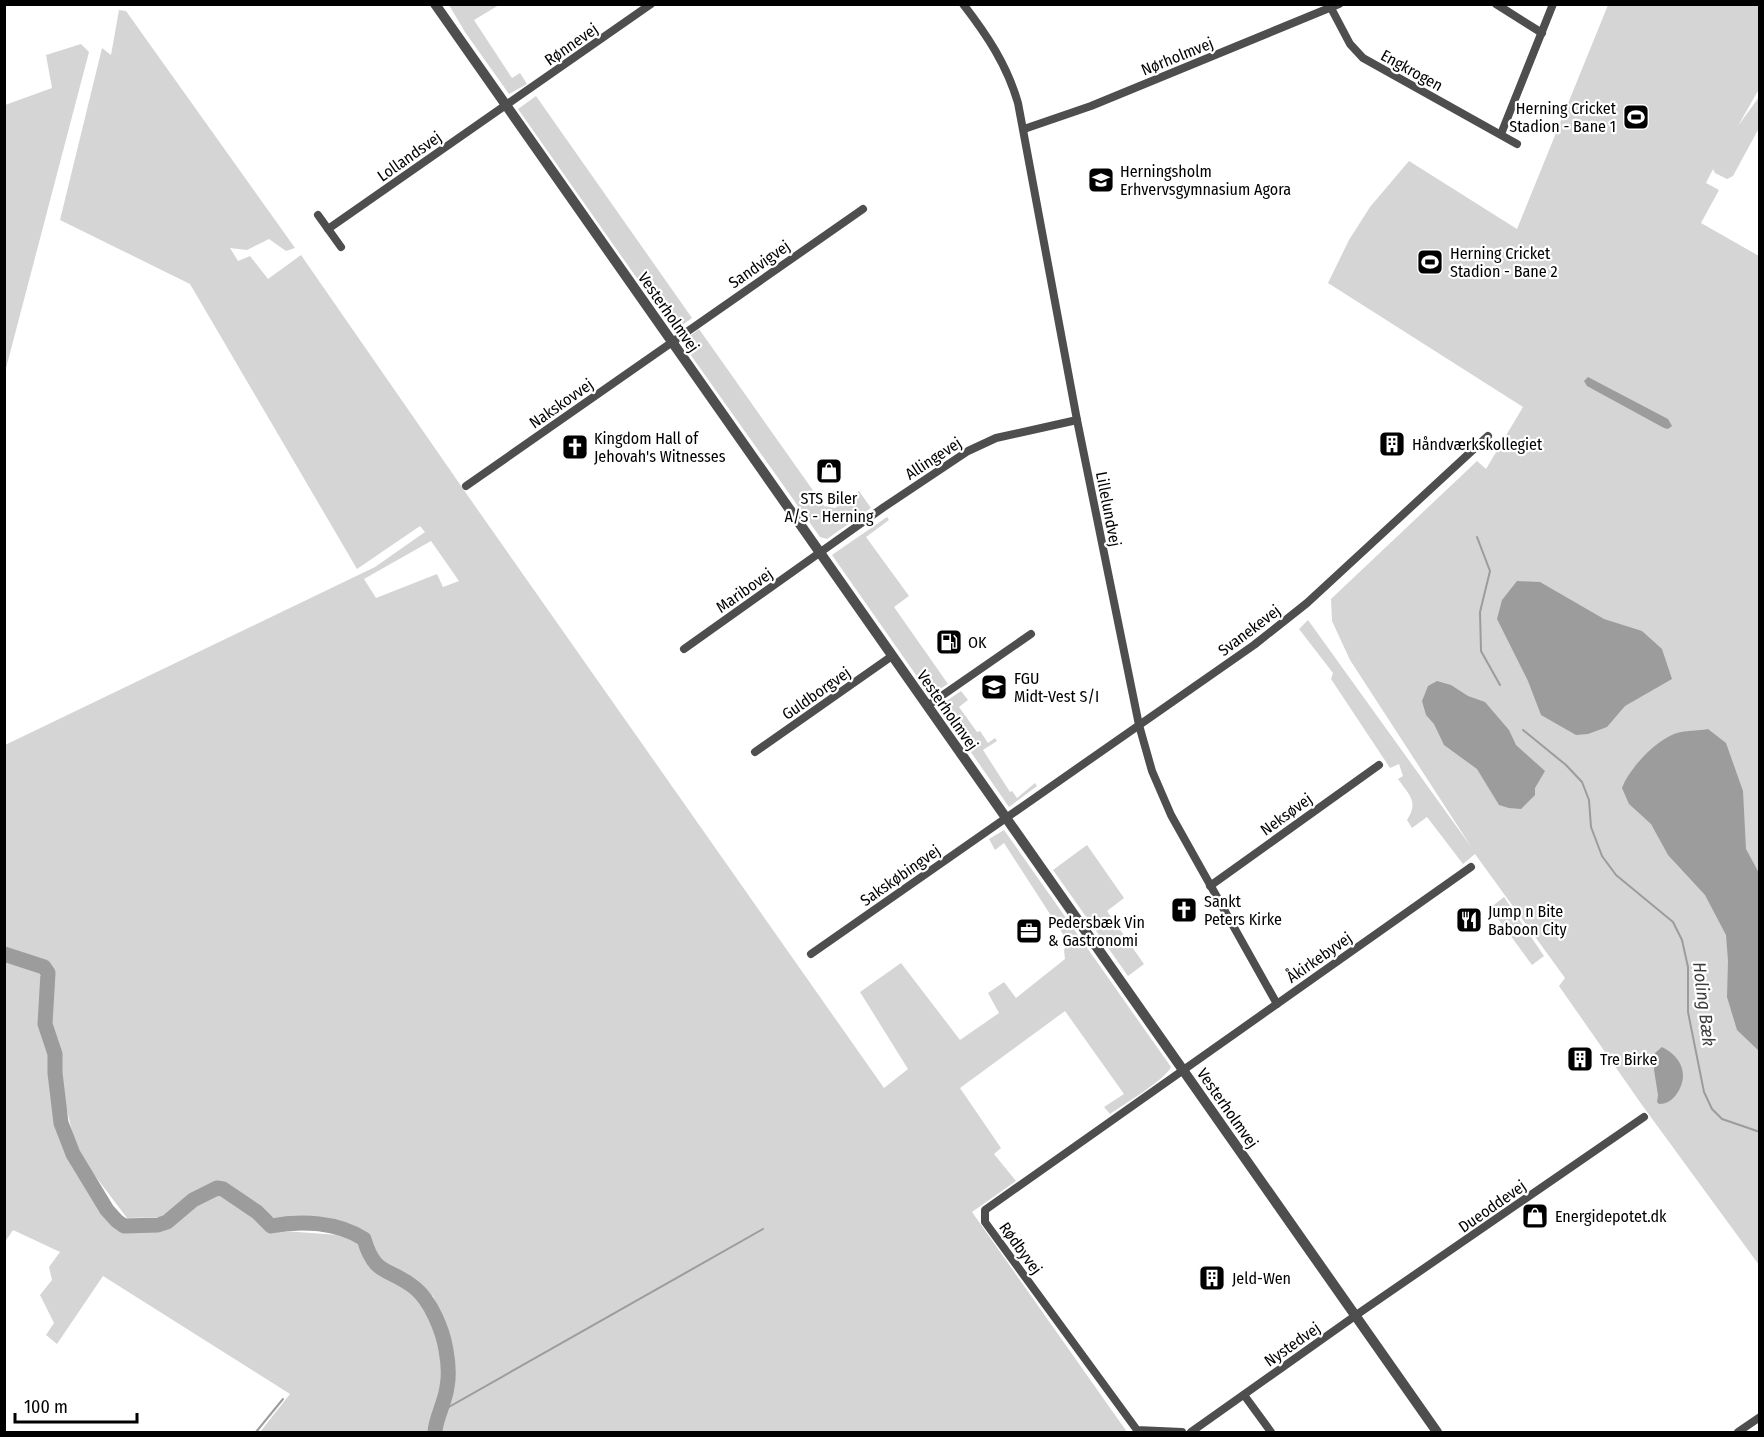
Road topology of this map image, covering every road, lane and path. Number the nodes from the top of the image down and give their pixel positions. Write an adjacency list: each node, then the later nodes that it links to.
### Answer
1 (435, 4): 8 (street, Vesterholmvej)
2 (651, 4): 8 (street, Rønnevej)
3 (963, 4): 9 (street, Lillelundvej)
4 (1496, 4): 7 (street)
5 (1553, 4): 7 (street)
6 (1335, 6): 9 (street, Nørholmvej); 10 (street, Engkrogen)
7 (1542, 33): 10 (street)
8 (506, 106): 14 (street, Lollandsvej); 16 (street, Vesterholmvej)
9 (1024, 129): 17 (street, Lillelundvej)
10 (1501, 134): 11 (street, Engkrogen)
11 (1517, 144)
12 (863, 208): 16 (street, Sandvigvej)
13 (318, 215): 14 (street)
14 (328, 229): 15 (street)
15 (341, 248)
16 (672, 342): 19 (street, Nakskovvej); 20 (street, Vesterholmvej)
17 (1077, 420): 20 (street, Allingevej); 25 (street, Lillelundvej)
18 (1488, 436): 25 (street, Svanekevej)
19 (466, 486)
20 (819, 553): 22 (street, Maribovej); 23 (street, Vesterholmvej)
21 (1031, 634): 24 (street)
22 (684, 649)
23 (892, 656): 24 (street, Vesterholmvej); 26 (street, Guldborgvej)
24 (927, 706): 28 (street, Vesterholmvej)
25 (1139, 725): 28 (street, Svanekevej); 30 (street, Lillelundvej)
26 (755, 752)
27 (1379, 765): 30 (street, Neksøvej)
28 (1005, 818): 31 (street, Sakskøbingvej); 33 (street, Vesterholmvej)
29 (1471, 867): 32 (street, Åkirkebyvej)
30 (1210, 886): 32 (street, Lillelundvej)
31 (811, 954)
32 (1277, 1004): 33 (street, Åkirkebyvej)
33 (1183, 1070): 35 (street, Vesterholmvej); 38 (street, Rødbyvej)
34 (1644, 1117): 35 (street, Dueoddevej)
35 (1355, 1316): 36 (street, Nystedvej); 41 (street, Vesterholmvej)
36 (1244, 1395): 39 (street, Nystedvej); 40 (street)
37 (1760, 1417): 42 (street)
38 (1182, 1432)
39 (1191, 1432)
40 (1271, 1432)
41 (1437, 1432)
42 (1738, 1432)

